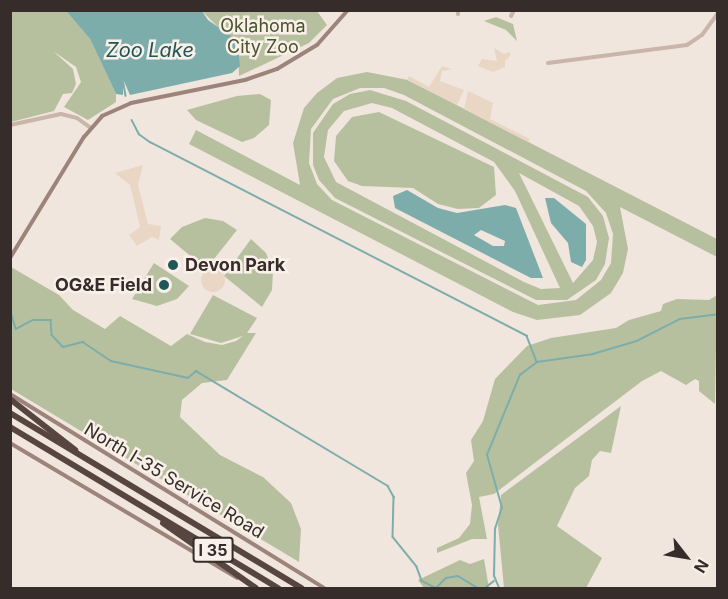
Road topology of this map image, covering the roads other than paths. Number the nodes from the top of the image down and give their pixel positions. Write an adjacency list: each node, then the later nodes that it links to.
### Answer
1 (348, 10): 7 (main road)
2 (514, 10): 4 (street)
3 (717, 13): 5 (street)
4 (511, 16)
5 (548, 63)
6 (10, 125): 7 (street)
7 (91, 128): 8 (main road)
8 (10, 258)
9 (10, 394): 19 (main road, North I-35 Service Road)
10 (10, 399): 14 (highway)
11 (10, 413): 14 (highway, I 35)
12 (11, 428): 15 (highway, I 35)
13 (10, 443): 16 (main road)
14 (84, 458): 18 (highway, I 35)
15 (149, 511): 16 (highway); 17 (highway, I 35)
16 (256, 588)
17 (278, 588)
18 (301, 588)
19 (324, 588)

